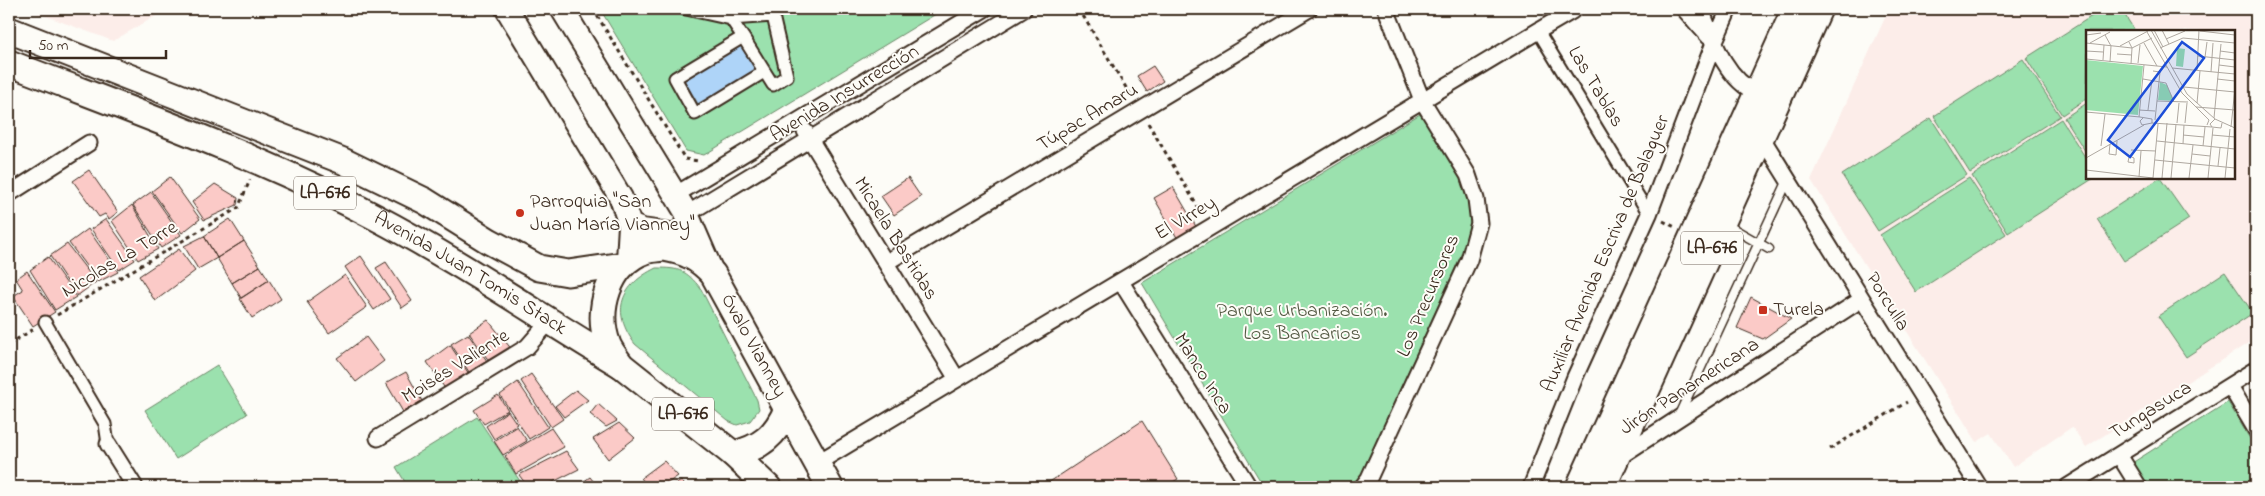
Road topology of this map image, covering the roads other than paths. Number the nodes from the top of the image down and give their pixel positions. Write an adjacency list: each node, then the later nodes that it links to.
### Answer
1 (507, 9): 32 (main road)
2 (562, 9): 29 (main road)
3 (686, 9): 14 (street)
4 (984, 9): 23 (street, Avenida Insurrección)
5 (1024, 9): 24 (street, Avenida Insurrección)
6 (1310, 9): 35 (street, Túpac Amaru)
7 (1386, 9): 22 (street, Los Precursores)
8 (1684, 9): 18 (street)
9 (1701, 9): 18 (street)
10 (1730, 9): 18 (street, Auxiliar Avenida Escriva de Balaguer)
11 (1795, 9): 21 (main road, LA-676)
12 (1819, 9): 25 (main road, LA-676)
13 (1573, 10): 16 (street, El Virrey)
14 (731, 19): 17 (street); 20 (street)
15 (9, 30): 36 (main road, Avenida Juan Tomis Stack / LA-676)
16 (1538, 31): 22 (street, El Virrey); 30 (street, Las Tablas)
17 (743, 37): 20 (street); 20 (street)
18 (1714, 43): 21 (street); 30 (street, Auxiliar Avenida Escriva de Balaguer)
19 (9, 63): 41 (main road, Avenida Juan Tomis Stack / LA-676)
20 (764, 72)
21 (1758, 94): 61 (main road, LA-676)
22 (1422, 100): 38 (street, El Virrey); 59 (street, Los Precursores)
23 (798, 121): 24 (street, Micaela Bastidas); 29 (street, Avenida Insurrección)
24 (809, 138): 29 (street, Avenida Insurrección); 35 (street, Micaela Bastidas)
25 (1762, 138): 27 (street, Porculla); 31 (main road, LA-676)
26 (89, 143): 28 (street)
27 (1788, 180): 33 (lane); 39 (street, Porculla)
28 (9, 194)
29 (681, 205): 32 (main road); 37 (main road)
30 (1649, 214): 60 (street, Auxiliar Avenida Escriva de Balaguer)
31 (1724, 223): 33 (lane); 53 (main road, LA-676)
32 (630, 226): 36 (main road)
33 (1760, 244): 34 (lane); 47 (lane)
34 (1769, 249)
35 (887, 262): 44 (street, Micaela Bastidas)
36 (626, 263): 37 (main road, Óvalo Vianney / LA-676); 42 (main road, LA-676)
37 (713, 274): 46 (main road, Óvalo Vianney / LA-676)
38 (1121, 282): 44 (street, El Virrey); 58 (street, Manco Inca)
39 (1862, 299): 47 (street, Jirón Panamericana); 63 (street, Porculla)
40 (45, 322): 50 (street)
41 (549, 322): 42 (main road, Avenida Juan Tomis Stack / LA-676); 49 (street, Moisés Valiente)
42 (621, 365): 51 (main road, LA-676)
43 (2256, 369): 45 (street, Tungasuca)
44 (957, 380): 54 (street, El Virrey)
45 (2230, 386): 48 (street); 52 (street, Tungasuca)
46 (787, 409): 51 (main road, Óvalo Vianney); 54 (main road, LA-676)
47 (1678, 419): 53 (street, Jirón Panamericana)
48 (2256, 430)
49 (378, 438)
50 (108, 444): 55 (street)
51 (733, 454): 56 (main road, LA-676)
52 (2119, 455): 64 (street, Tungasuca); 65 (street)
53 (1616, 459): 62 (main road, LA-676)
54 (817, 463): 57 (main road, LA-676)
55 (134, 487)
56 (768, 487)
57 (830, 487)
58 (1249, 487)
59 (1362, 487)
60 (1531, 487)
61 (1580, 487)
62 (1604, 487)
63 (1979, 487)
64 (2067, 487)
65 (2139, 487)

